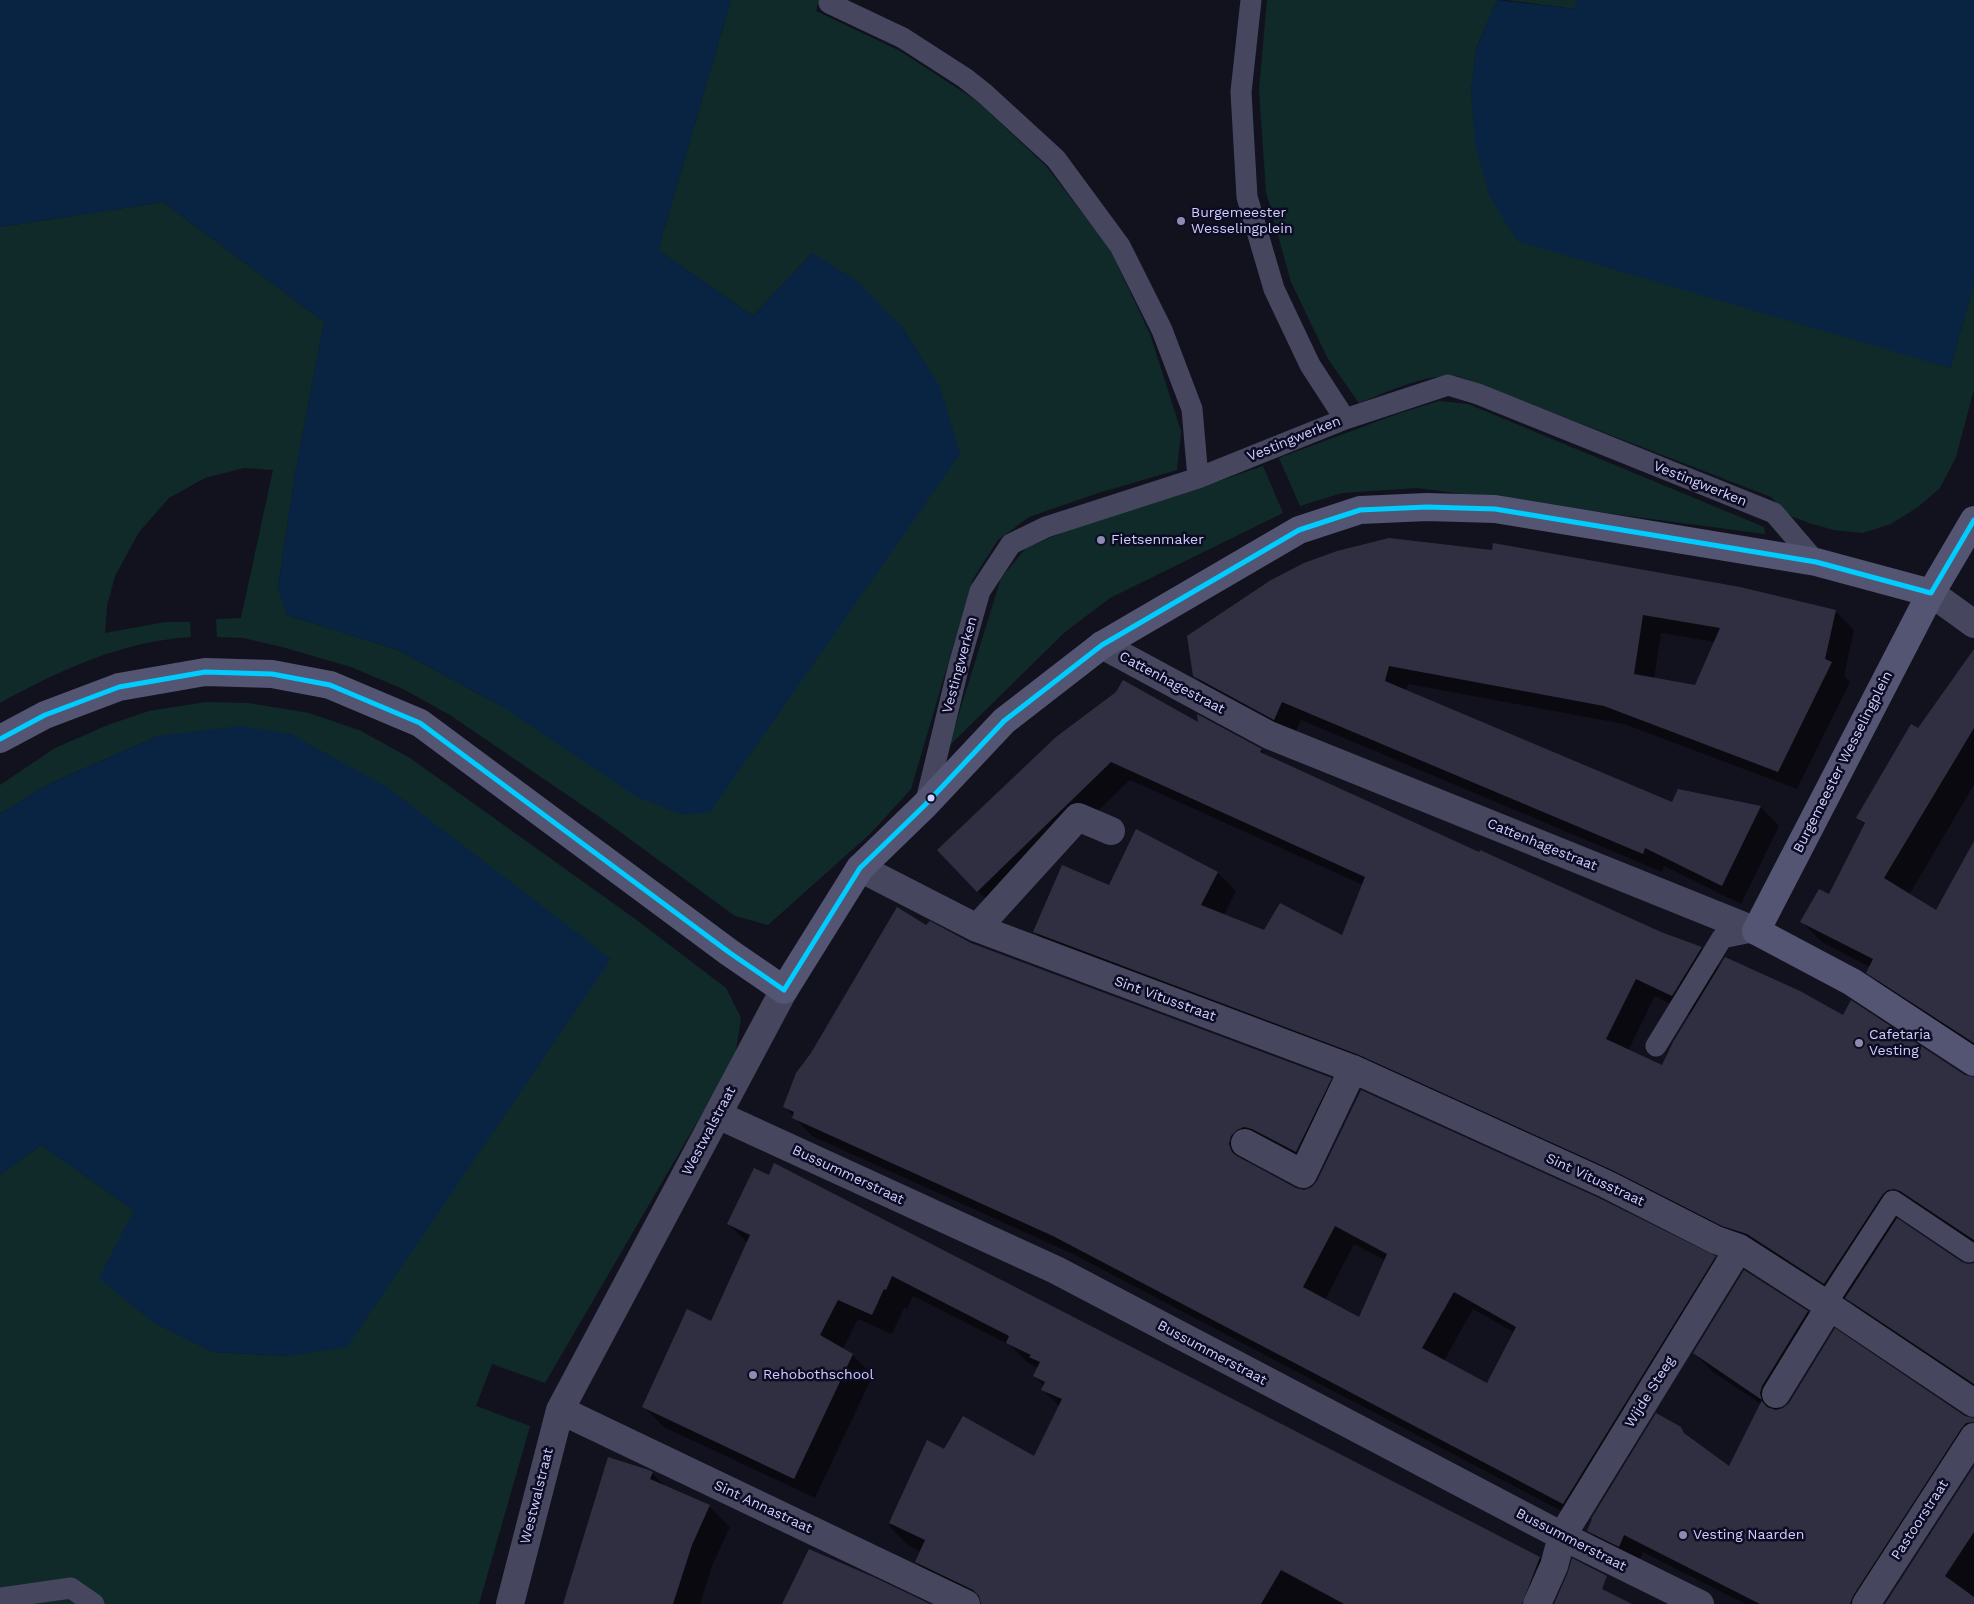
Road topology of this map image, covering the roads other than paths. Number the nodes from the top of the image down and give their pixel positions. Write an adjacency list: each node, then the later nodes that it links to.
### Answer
1 (830, 0): 4 (lane)
2 (1252, 0): 3 (lane)
3 (1345, 419): 4 (lane, Vestingwerken); 6 (lane, Vestingwerken)
4 (1198, 478): 11 (lane, Vestingwerken)
5 (1974, 520): 7 (street, Burgemeester Wesselingplein)
6 (1816, 562): 7 (street); 9 (street, Westwalstraat)
7 (1930, 593): 8 (street); 15 (street, Burgemeester Wesselingplein)
8 (1974, 624)
9 (1102, 645): 11 (street, Westwalstraat); 15 (street, Cattenhagestraat)
10 (0, 739): 16 (street)
11 (925, 805): 13 (street, Westwalstraat)
12 (1111, 831): 14 (street)
13 (860, 868): 14 (street, Sint Vitusstraat); 16 (street, Westwalstraat)
14 (977, 928): 19 (street, Sint Vitusstraat)
15 (1756, 931): 17 (lane); 18 (street, Cattenhagestraat)
16 (784, 990): 20 (street, Westwalstraat)
17 (1656, 1046)
18 (1974, 1062)
19 (1353, 1069): 21 (street); 22 (street, Sint Vitusstraat)
20 (718, 1114): 27 (street, Westwalstraat); 29 (street, Bussummerstraat)
21 (1245, 1143)
22 (1738, 1248): 24 (street, Sint Vitusstraat); 29 (street, Wijde Steeg)
23 (1968, 1252): 24 (lane)
24 (1828, 1305): 25 (street); 26 (street, Sint Vitusstraat)
25 (1776, 1394)
26 (1974, 1403)
27 (560, 1410): 32 (street, Westwalstraat); 33 (street, Sint Annastraat)
28 (1974, 1436): 36 (street, Pastoorstraat)
29 (1562, 1536): 34 (street, Wijde Steeg); 35 (street, Bussummerstraat)
30 (0, 1598): 31 (lane)
31 (94, 1604)
32 (510, 1604)
33 (966, 1604)
34 (1537, 1604)
35 (1700, 1604)
36 (1866, 1604)

